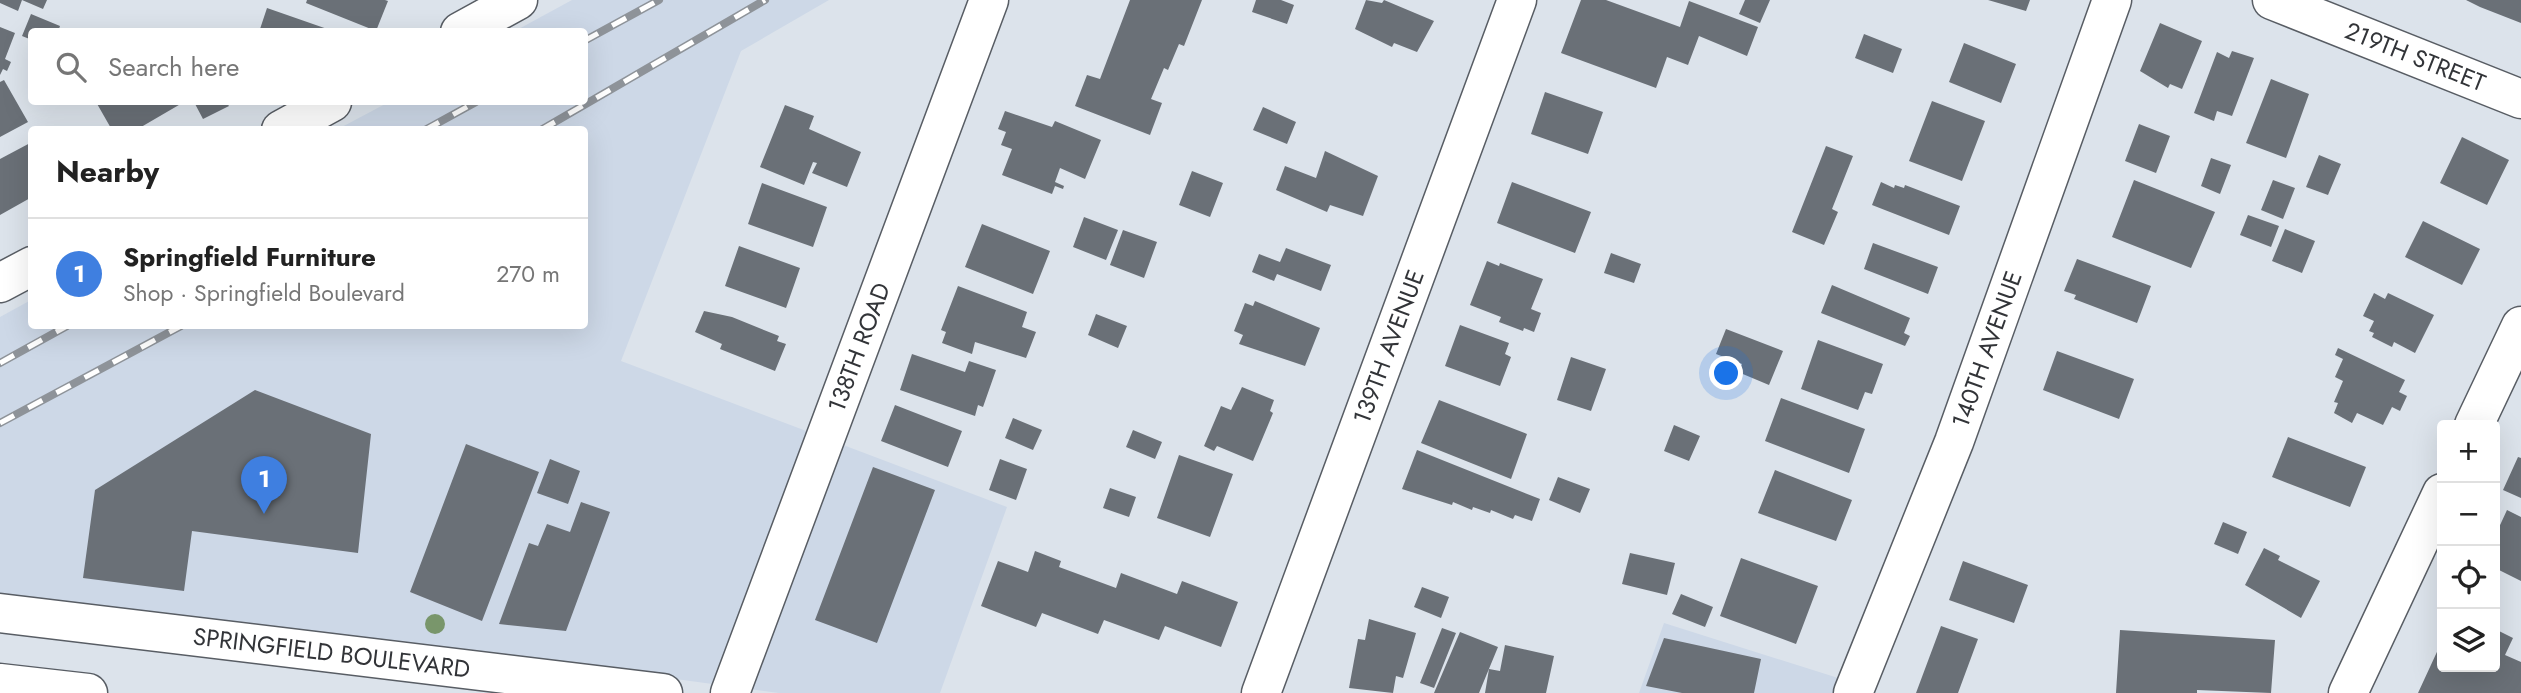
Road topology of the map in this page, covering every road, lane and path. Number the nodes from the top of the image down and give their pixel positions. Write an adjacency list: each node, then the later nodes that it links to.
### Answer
1 (460, 0): 7 (street)
2 (518, 0): 8 (street)
3 (989, 0): 21 (street, 138TH ROAD)
4 (1517, 0): 22 (street, 139TH AVENUE)
5 (2112, 0): 23 (street, 140TH AVENUE)
6 (2272, 0): 9 (street, 219TH STREET)
7 (450, 28)
8 (467, 28)
9 (2521, 99)
10 (327, 105): 11 (street)
11 (288, 126)
12 (28, 268): 13 (street)
13 (0, 283)
14 (2521, 326): 15 (street)
15 (2476, 420)
16 (2437, 504): 24 (street)
17 (0, 613): 20 (street, SPRINGFIELD BOULEVARD)
18 (0, 683): 19 (street)
19 (88, 693)
20 (663, 693)
21 (730, 693)
22 (1261, 693)
23 (1853, 693)
24 (2348, 693)

